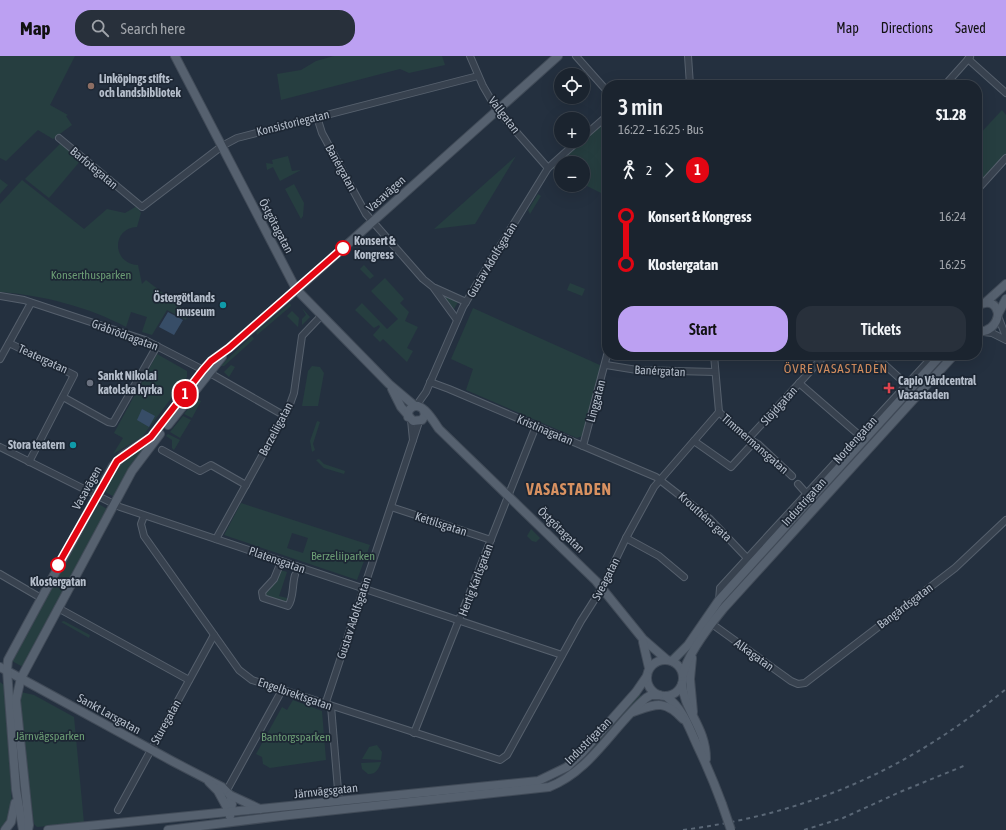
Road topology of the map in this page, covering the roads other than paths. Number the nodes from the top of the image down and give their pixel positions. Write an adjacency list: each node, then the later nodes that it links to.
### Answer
1 (470, 56): 7 (street, Vallgatan)
2 (558, 56): 14 (main road, Vasavägen)
3 (576, 56): 10 (street)
4 (688, 56): 8 (street)
5 (177, 57): 19 (main road, Östgötagatan)
6 (970, 58): 9 (street); 11 (street)
7 (478, 76): 14 (street, Vallgatan); 15 (street, Konsistoriegatan)
8 (690, 80)
9 (950, 80)
10 (602, 85)
11 (998, 85): 12 (street); 13 (street)
12 (1006, 85)
13 (1006, 93)
14 (497, 110): 22 (street, Vallgatan); 25 (main road, Vasavägen)
15 (317, 117): 19 (street, Konsistoriegatan); 25 (street, Banérgatan)
16 (602, 120): 17 (street)
17 (590, 131)
18 (59, 138): 24 (street, Barfotegatan)
19 (222, 146): 24 (street, Konsistoriegatan); 28 (main road, Östgötagatan)
20 (570, 148): 22 (street, Gustav Adolfsgatan)
21 (1006, 158): 23 (street)
22 (548, 168): 31 (street, Gustav Adolfsgatan)
23 (982, 184)
24 (129, 197)
25 (372, 222): 27 (street, Banérgatan); 28 (main road, Vasavägen)
26 (1006, 284): 32 (main road)
27 (433, 287): 31 (street, Banérgatan); 37 (street, Banérgatan)
28 (296, 289): 36 (main road, Östgötagatan); 53 (main road, Vasavägen)
29 (0, 296): 33 (street, Gråbrödragatan)
30 (1006, 299): 35 (main road)
31 (466, 302): 37 (street, Gustav Adolfsgatan)
32 (982, 302)
33 (31, 303): 42 (street); 43 (street, Gråbrödragatan)
34 (982, 304): 35 (main road)
35 (998, 315): 38 (main road); 40 (street)
36 (321, 316): 57 (main road, Östgötagatan); 62 (street, Berzeliigatan)
37 (458, 320): 55 (street, Gustav Adolfsgatan)
38 (982, 331)
39 (982, 332): 41 (street)
40 (1006, 337)
41 (1006, 340)
42 (9, 343): 44 (street); 59 (street, Teatergatan)
43 (157, 346): 53 (street, Gråbrödragatan); 59 (street)
44 (0, 359)
45 (606, 360): 52 (street, Linggatan)
46 (714, 360): 54 (street)
47 (820, 360): 56 (street, Slöjdgatan)
48 (880, 360): 58 (street)
49 (929, 360): 58 (street, Nordengatan)
50 (936, 360): 97 (main road, Industrigatan)
51 (949, 360): 100 (main road, Industrigatan)
52 (606, 365): 54 (street, Banérgatan); 71 (street, Linggatan)
53 (206, 372): 62 (street, Gråbrödragatan); 80 (main road, Vasavägen); 82 (main road, Vasavägen)
54 (715, 372): 61 (street)
55 (430, 382): 60 (street, Gustav Adolfsgatan); 65 (street, Kristinagatan)
56 (799, 383): 67 (street); 69 (street, Slöjdgatan)
57 (389, 384): 60 (main road, Östgötagatan); 63 (main road, Östgötagatan)
58 (906, 384): 67 (street, Nordengatan)
59 (63, 397): 74 (street, Teatergatan)
60 (419, 408): 63 (main road); 64 (main road); 66 (main road, Östgötagatan)
61 (719, 412): 69 (street, Timmermansgatan); 70 (street, Sveagatan)
62 (285, 416): 78 (street, Berzeliigatan)
63 (410, 418): 64 (main road, Östgötagatan); 68 (street, Gustav Adolfsgatan)
64 (420, 422): 66 (main road, Östgötagatan); 68 (street, Gustav Adolfsgatan)
65 (536, 426): 71 (street, Kristinagatan); 81 (street, Hertig Karlsgatan)
66 (439, 429): 81 (main road, Östgötagatan)
67 (859, 435): 79 (street, Nordengatan)
68 (412, 440): 83 (street, Gustav Adolfsgatan)
69 (751, 440): 70 (street, Slöjdgatan); 75 (street, Timmermansgatan)
70 (694, 441): 76 (street, Sveagatan)
71 (583, 446): 76 (street, Kristinagatan)
72 (0, 447): 74 (street, Platensgatan)
73 (162, 450): 78 (street)
74 (29, 462): 80 (street, Platensgatan)
75 (792, 476)
76 (660, 479): 86 (street, Sveagatan); 89 (street, Krouthéns gata)
77 (798, 484): 79 (street, Timmermansgatan)
78 (246, 485): 87 (street, Berzeliigatan)
79 (806, 493): 89 (street, Nordengatan)
80 (96, 495): 82 (street, Platensgatan); 96 (main road, Vasavägen)
81 (509, 496): 88 (street, Hertig Karlsgatan); 94 (main road, Östgötagatan)
82 (114, 505): 84 (street, Platensgatan); 98 (main road, Vasavägen)
83 (391, 507): 88 (street, Kettilsgatan); 95 (street, Gustav Adolfsgatan)
84 (144, 516): 87 (street, Platensgatan); 101 (street, Engelbrektsgatan)
85 (1006, 520): 112 (street, Bangårdsgatan)
86 (626, 538): 93 (street); 94 (street, Sveagatan)
87 (216, 539): 90 (street, Platensgatan)
88 (491, 540): 99 (street, Hertig Karlsgatan)
89 (747, 558): 97 (street, Nordengatan)
90 (281, 562): 92 (street); 95 (street, Platensgatan)
91 (0, 574): 96 (street)
92 (295, 575)
93 (684, 577)
94 (602, 588): 102 (main road, Östgötagatan); 104 (street, Sveagatan)
95 (364, 590): 99 (street, Platensgatan); 115 (street, Gustav Adolfsgatan)
96 (41, 598): 106 (main road, Vasavägen)
97 (719, 600): 105 (main road, Industrigatan)
98 (58, 608): 109 (main road, Vasavägen); 110 (street)
99 (460, 621): 104 (street, Platensgatan); 119 (street, Hertig Karlsgatan)
100 (712, 624): 103 (main road, Industrigatan); 112 (street, Alkagatan)
101 (214, 635): 110 (street, Sturegatan); 113 (street, Engelbrektsgatan)
102 (642, 639): 105 (main road, Östgötagatan); 107 (main road, Östgötagatan)
103 (694, 651): 108 (main road, Industrigatan); 117 (main road)
104 (562, 655): 122 (street, Sveagatan)
105 (669, 660): 107 (main road); 108 (main road)
106 (3, 669): 109 (main road, Sankt Larsgatan); 126 (main road)
107 (648, 672): 114 (main road); 120 (main road, Industrigatan)
108 (683, 674): 111 (main road)
109 (21, 678): 121 (main road, Sankt Larsgatan); 135 (main road, Vasavägen)
110 (189, 680): 121 (street, Sturegatan)
111 (682, 684): 114 (main road); 117 (main road)
112 (798, 684)
113 (282, 690): 115 (street, Engelbrektsgatan); 127 (street)
114 (663, 695): 116 (main road, Industrigatan); 118 (main road)
115 (328, 705): 119 (street, Engelbrektsgatan); 128 (street)
116 (632, 712): 118 (main road); 125 (main road, Industrigatan)
117 (694, 716): 123 (main road)
118 (689, 725): 123 (main road)
119 (414, 733): 122 (street, Engelbrektsgatan)
120 (592, 742): 128 (main road, Järnvägsgatan)
121 (151, 750): 124 (main road, Sankt Larsgatan); 129 (street, Sturegatan)
122 (507, 755)
123 (706, 762): 138 (main road, bridge)
124 (208, 780): 127 (main road, Sankt Larsgatan); 131 (main road, Sankt Larsgatan)
125 (549, 787): 132 (main road, Järnvägsgatan)
126 (16, 790): 133 (main road); 134 (main road)
127 (228, 793): 130 (main road, Sankt Larsgatan); 131 (main road, Sankt Larsgatan)
128 (339, 802): 130 (main road, Järnvägsgatan)
129 (118, 810)
130 (260, 810): 131 (main road, Järnvägsgatan)
131 (230, 813): 132 (main road, Sankt Larsgatan); 136 (main road, Järnvägsgatan)
132 (231, 823): 137 (main road, Järnvägsgatan)
133 (5, 830)
134 (22, 830)
135 (28, 830)
136 (48, 830)
137 (168, 830)
138 (731, 830)

